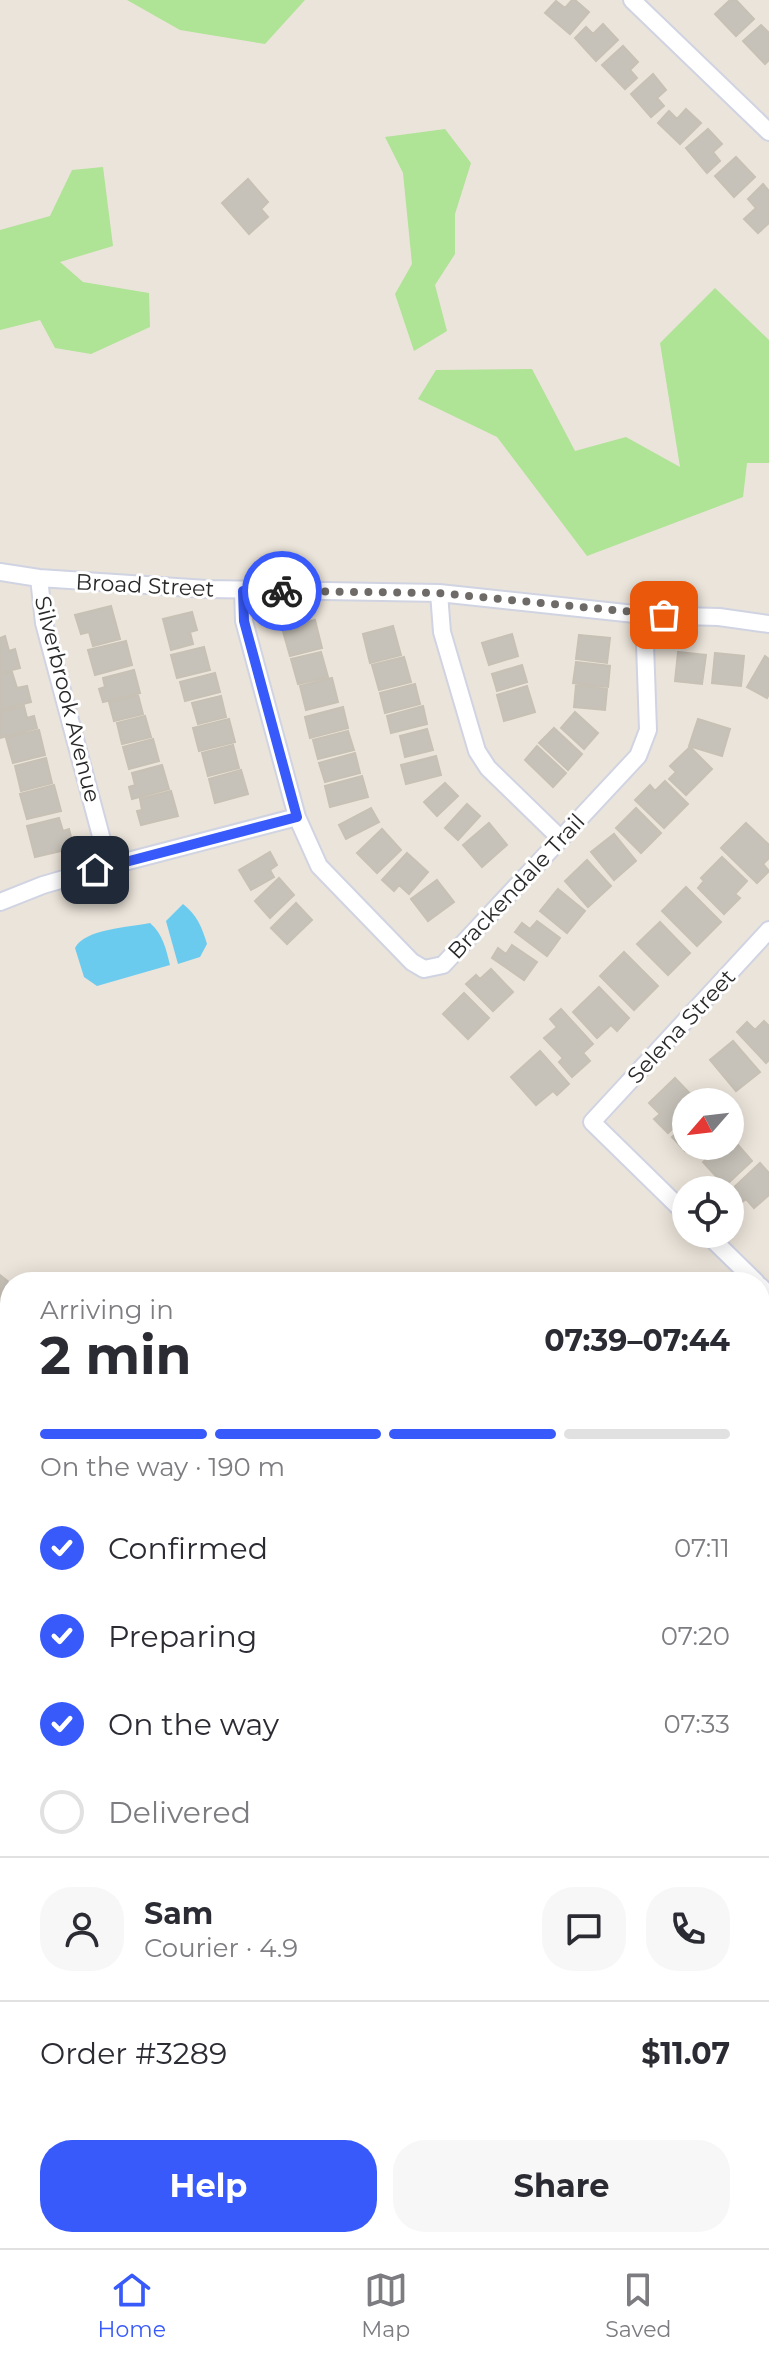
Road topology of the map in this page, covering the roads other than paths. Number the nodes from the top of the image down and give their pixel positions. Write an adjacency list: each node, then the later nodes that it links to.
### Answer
1 (632, 0): 2 (street)
2 (769, 132)
3 (0, 572): 4 (street, Broad Street)
4 (39, 578): 5 (street, Broad Street); 11 (street, Silverbrook Avenue)
5 (243, 591): 6 (street, Broad Street); 9 (street, Brackendale Trail)
6 (439, 593): 7 (street, Broad Street); 10 (street)
7 (644, 615): 8 (street, Broad Street); 10 (street, Brackendale Trail)
8 (769, 624)
9 (297, 817): 10 (street, Brackendale Trail); 11 (street)
10 (561, 839)
11 (109, 866): 12 (street)
12 (0, 902)
13 (769, 930): 14 (street, Selena Street)
14 (672, 1200)
15 (721, 1248): 16 (street)
16 (746, 1272)

